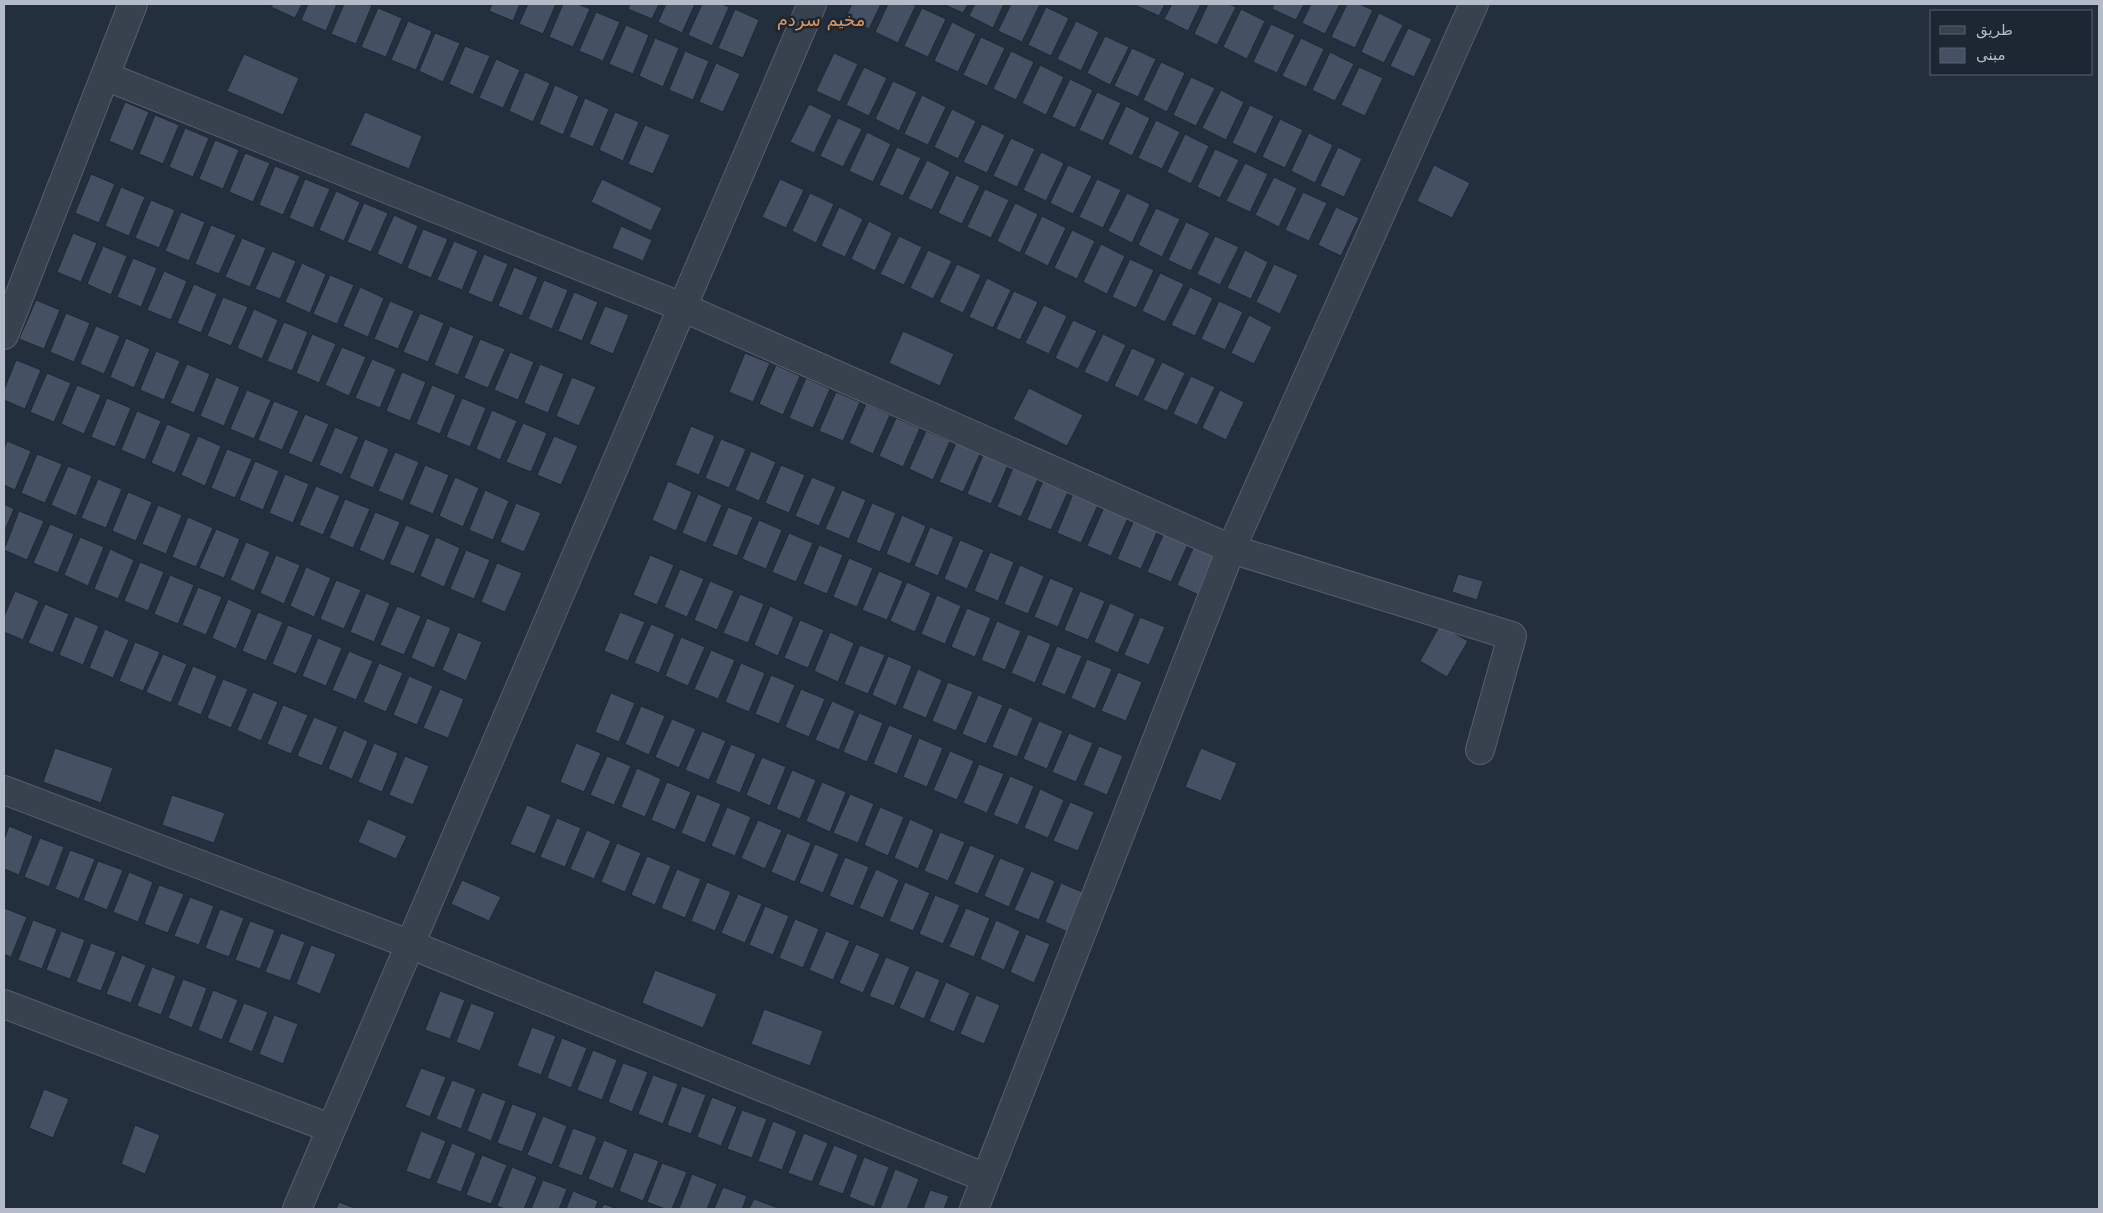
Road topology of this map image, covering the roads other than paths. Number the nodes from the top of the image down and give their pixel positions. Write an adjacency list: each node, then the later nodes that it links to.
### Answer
1 (133, 4): 4 (lane)
2 (812, 4): 5 (lane)
3 (1474, 4): 7 (lane)
4 (104, 76): 5 (lane); 6 (lane)
5 (682, 307): 7 (lane); 10 (lane)
6 (4, 335)
7 (1231, 549): 8 (lane); 13 (lane)
8 (1480, 750)
9 (4, 790): 10 (lane)
10 (409, 944): 12 (lane); 13 (lane)
11 (4, 1004): 12 (lane)
12 (330, 1128): 14 (lane)
13 (986, 1178): 15 (lane)
14 (297, 1209)
15 (974, 1209)

